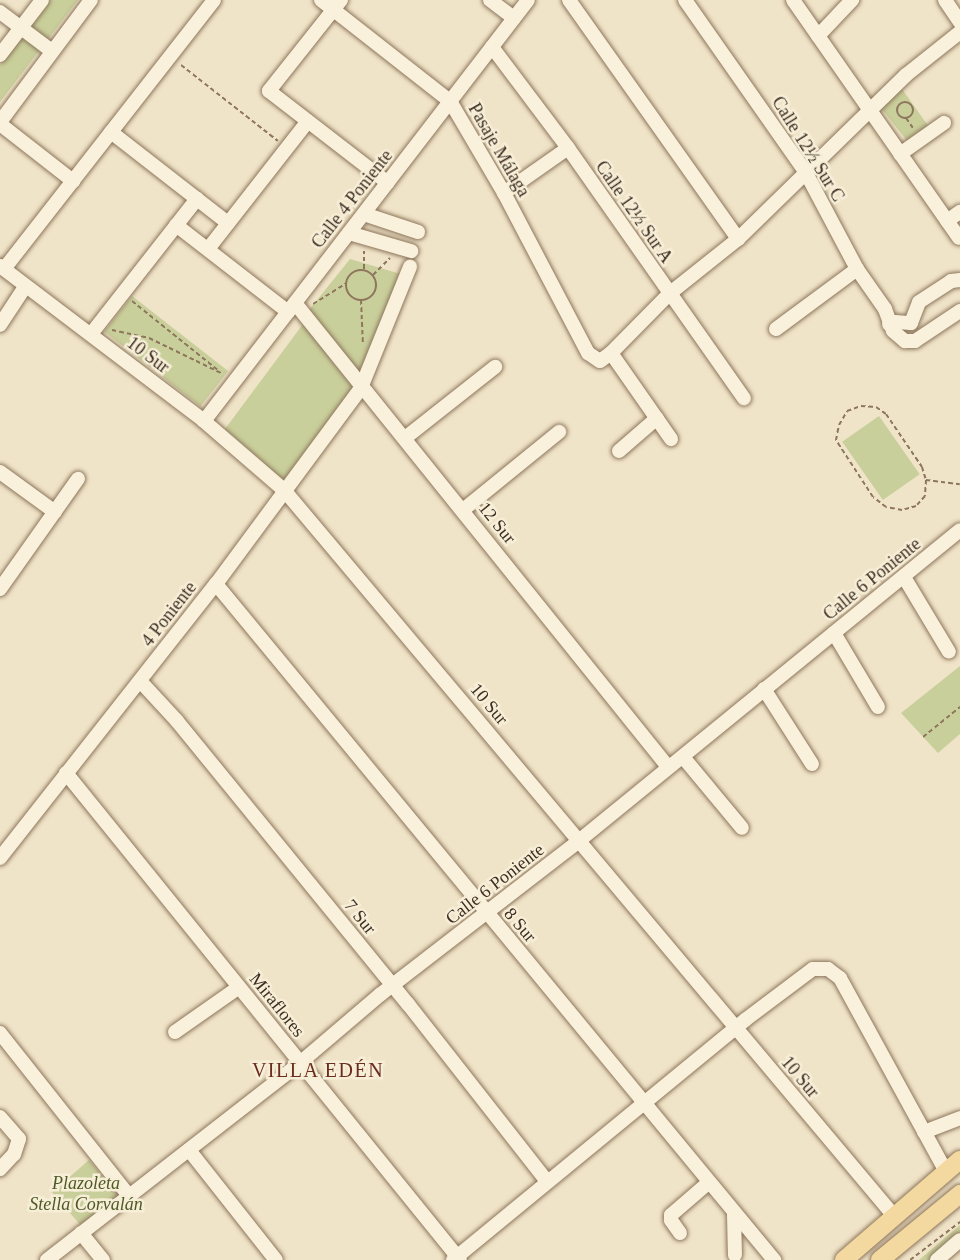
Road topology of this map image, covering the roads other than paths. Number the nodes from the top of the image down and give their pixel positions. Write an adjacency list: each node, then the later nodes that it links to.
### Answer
1 (42, 0): 16 (street)
2 (91, 0): 20 (street)
3 (214, 0): 27 (street)
4 (321, 0): 12 (street, Pasaje Málaga)
5 (490, 0): 14 (street)
6 (528, 0): 14 (street, Calle 4 Poniente)
7 (569, 0): 43 (street)
8 (685, 0): 30 (street, Calle 12½ Sur C)
9 (793, 0): 18 (street)
10 (852, 0): 18 (street)
11 (945, 0): 15 (street)
12 (337, 5): 22 (street, Pasaje Málaga); 24 (street)
13 (0, 12): 16 (street)
14 (514, 18): 19 (street, Calle 4 Poniente)
15 (960, 22)
16 (21, 28): 20 (street); 21 (street)
17 (960, 32): 23 (street)
18 (818, 36): 23 (street)
19 (492, 47): 22 (street, Calle 4 Poniente); 28 (street, Calle 12½ Sur A)
20 (52, 51): 25 (street)
21 (0, 55)
22 (450, 101): 32 (street, Calle 4 Poniente); 33 (street, Pasaje Málaga)
23 (869, 109): 29 (street); 30 (street)
24 (308, 121): 32 (street); 38 (street)
25 (0, 123): 31 (street)
26 (944, 123): 29 (street)
27 (111, 132): 31 (street); 34 (street)
28 (568, 148): 33 (street); 51 (street, Calle 12½ Sur A)
29 (900, 154): 37 (street)
30 (806, 173): 43 (street); 48 (street, Calle 12½ Sur C)
31 (73, 181): 47 (street)
32 (388, 183): 36 (street, Calle 4 Poniente)
33 (504, 194): 58 (street, Pasaje Málaga)
34 (197, 199): 38 (street); 39 (street)
35 (960, 212): 37 (street)
36 (364, 214): 40 (street); 41 (street, Calle 4 Poniente)
37 (947, 221): 42 (street)
38 (228, 223): 44 (street)
39 (176, 225): 44 (street, 12 Sur); 57 (street)
40 (418, 232)
41 (349, 233): 45 (street); 52 (street, Calle 4 Poniente)
42 (959, 238)
43 (738, 239): 51 (street)
44 (208, 249): 52 (street, 12 Sur)
45 (405, 250)
46 (410, 267): 60 (street, 4 Poniente)
47 (2, 268): 50 (street, 10 Sur)
48 (857, 269): 55 (street, Calle 12½ Sur C); 56 (street)
49 (960, 280): 55 (street)
50 (25, 287): 54 (street); 57 (street, 10 Sur)
51 (669, 294): 58 (street); 61 (street, Calle 12½ Sur A)
52 (295, 309): 60 (street, 12 Sur); 63 (street, Calle 4 Poniente)
53 (960, 311): 55 (street)
54 (0, 324)
55 (889, 324)
56 (776, 329)
57 (91, 334): 63 (street, 10 Sur)
58 (611, 353): 62 (street)
59 (495, 367): 65 (street)
60 (363, 383): 65 (street, 12 Sur); 70 (street, 4 Poniente)
61 (744, 399)
62 (657, 418): 66 (street); 67 (street)
63 (204, 421): 70 (street, 10 Sur)
64 (559, 432): 71 (street)
65 (405, 438): 71 (street, 12 Sur)
66 (671, 439)
67 (619, 451)
68 (0, 472): 72 (street)
69 (78, 479): 72 (street)
70 (284, 490): 75 (street, 4 Poniente); 87 (street, 10 Sur)
71 (463, 510): 84 (street, 12 Sur)
72 (55, 512): 76 (street)
73 (960, 530): 74 (street, Calle 6 Poniente)
74 (904, 577): 77 (street, Calle 6 Poniente); 78 (street)
75 (216, 584): 79 (street, 4 Poniente); 89 (street, 8 Sur)
76 (1, 585)
77 (834, 633): 80 (street, Calle 6 Poniente); 81 (street)
78 (949, 652)
79 (140, 681): 85 (street, 4 Poniente); 90 (street, 7 Sur)
80 (764, 689): 82 (street, Calle 6 Poniente); 83 (street)
81 (878, 707)
82 (683, 757): 84 (street, Calle 6 Poniente); 86 (street)
83 (812, 764)
84 (668, 767): 87 (street, Calle 6 Poniente)
85 (66, 773): 88 (street, 4 Poniente); 91 (street, Miraflores)
86 (742, 828)
87 (580, 840): 89 (street, Calle 6 Poniente); 92 (street, 10 Sur)
88 (0, 858)
89 (487, 914): 90 (street, Calle 6 Poniente); 96 (street, 8 Sur)
90 (392, 986): 95 (street, Calle 6 Poniente); 104 (street, 7 Sur)
91 (239, 987): 93 (street); 95 (street, Miraflores)
92 (735, 1028): 96 (street); 99 (street); 109 (street, 10 Sur)
93 (175, 1032)
94 (0, 1033): 107 (street)
95 (301, 1062): 100 (street, Calle 6 Poniente); 114 (street, Miraflores)
96 (643, 1103): 104 (street); 105 (street, 8 Sur)
97 (0, 1117): 102 (street)
98 (960, 1118): 99 (street)
99 (924, 1132): 103 (street)
100 (189, 1150): 107 (street, Calle 6 Poniente); 117 (street)
101 (960, 1160): 103 (main road)
102 (0, 1169)
103 (946, 1172): 109 (main road)
104 (547, 1181): 114 (street)
105 (708, 1183): 108 (street, 8 Sur); 111 (street)
106 (960, 1194): 120 (main road)
107 (130, 1197): 110 (street, Calle 6 Poniente)
108 (734, 1215): 113 (street); 118 (street, 8 Sur)
109 (894, 1216): 119 (main road)
110 (81, 1233): 115 (street, Calle 6 Poniente); 116 (street)
111 (680, 1233)
112 (960, 1240): 121 (street)
113 (733, 1258)
114 (457, 1259)
115 (47, 1260)
116 (103, 1260)
117 (276, 1260)
118 (774, 1260)
119 (844, 1260)
120 (880, 1260)
121 (937, 1260)

